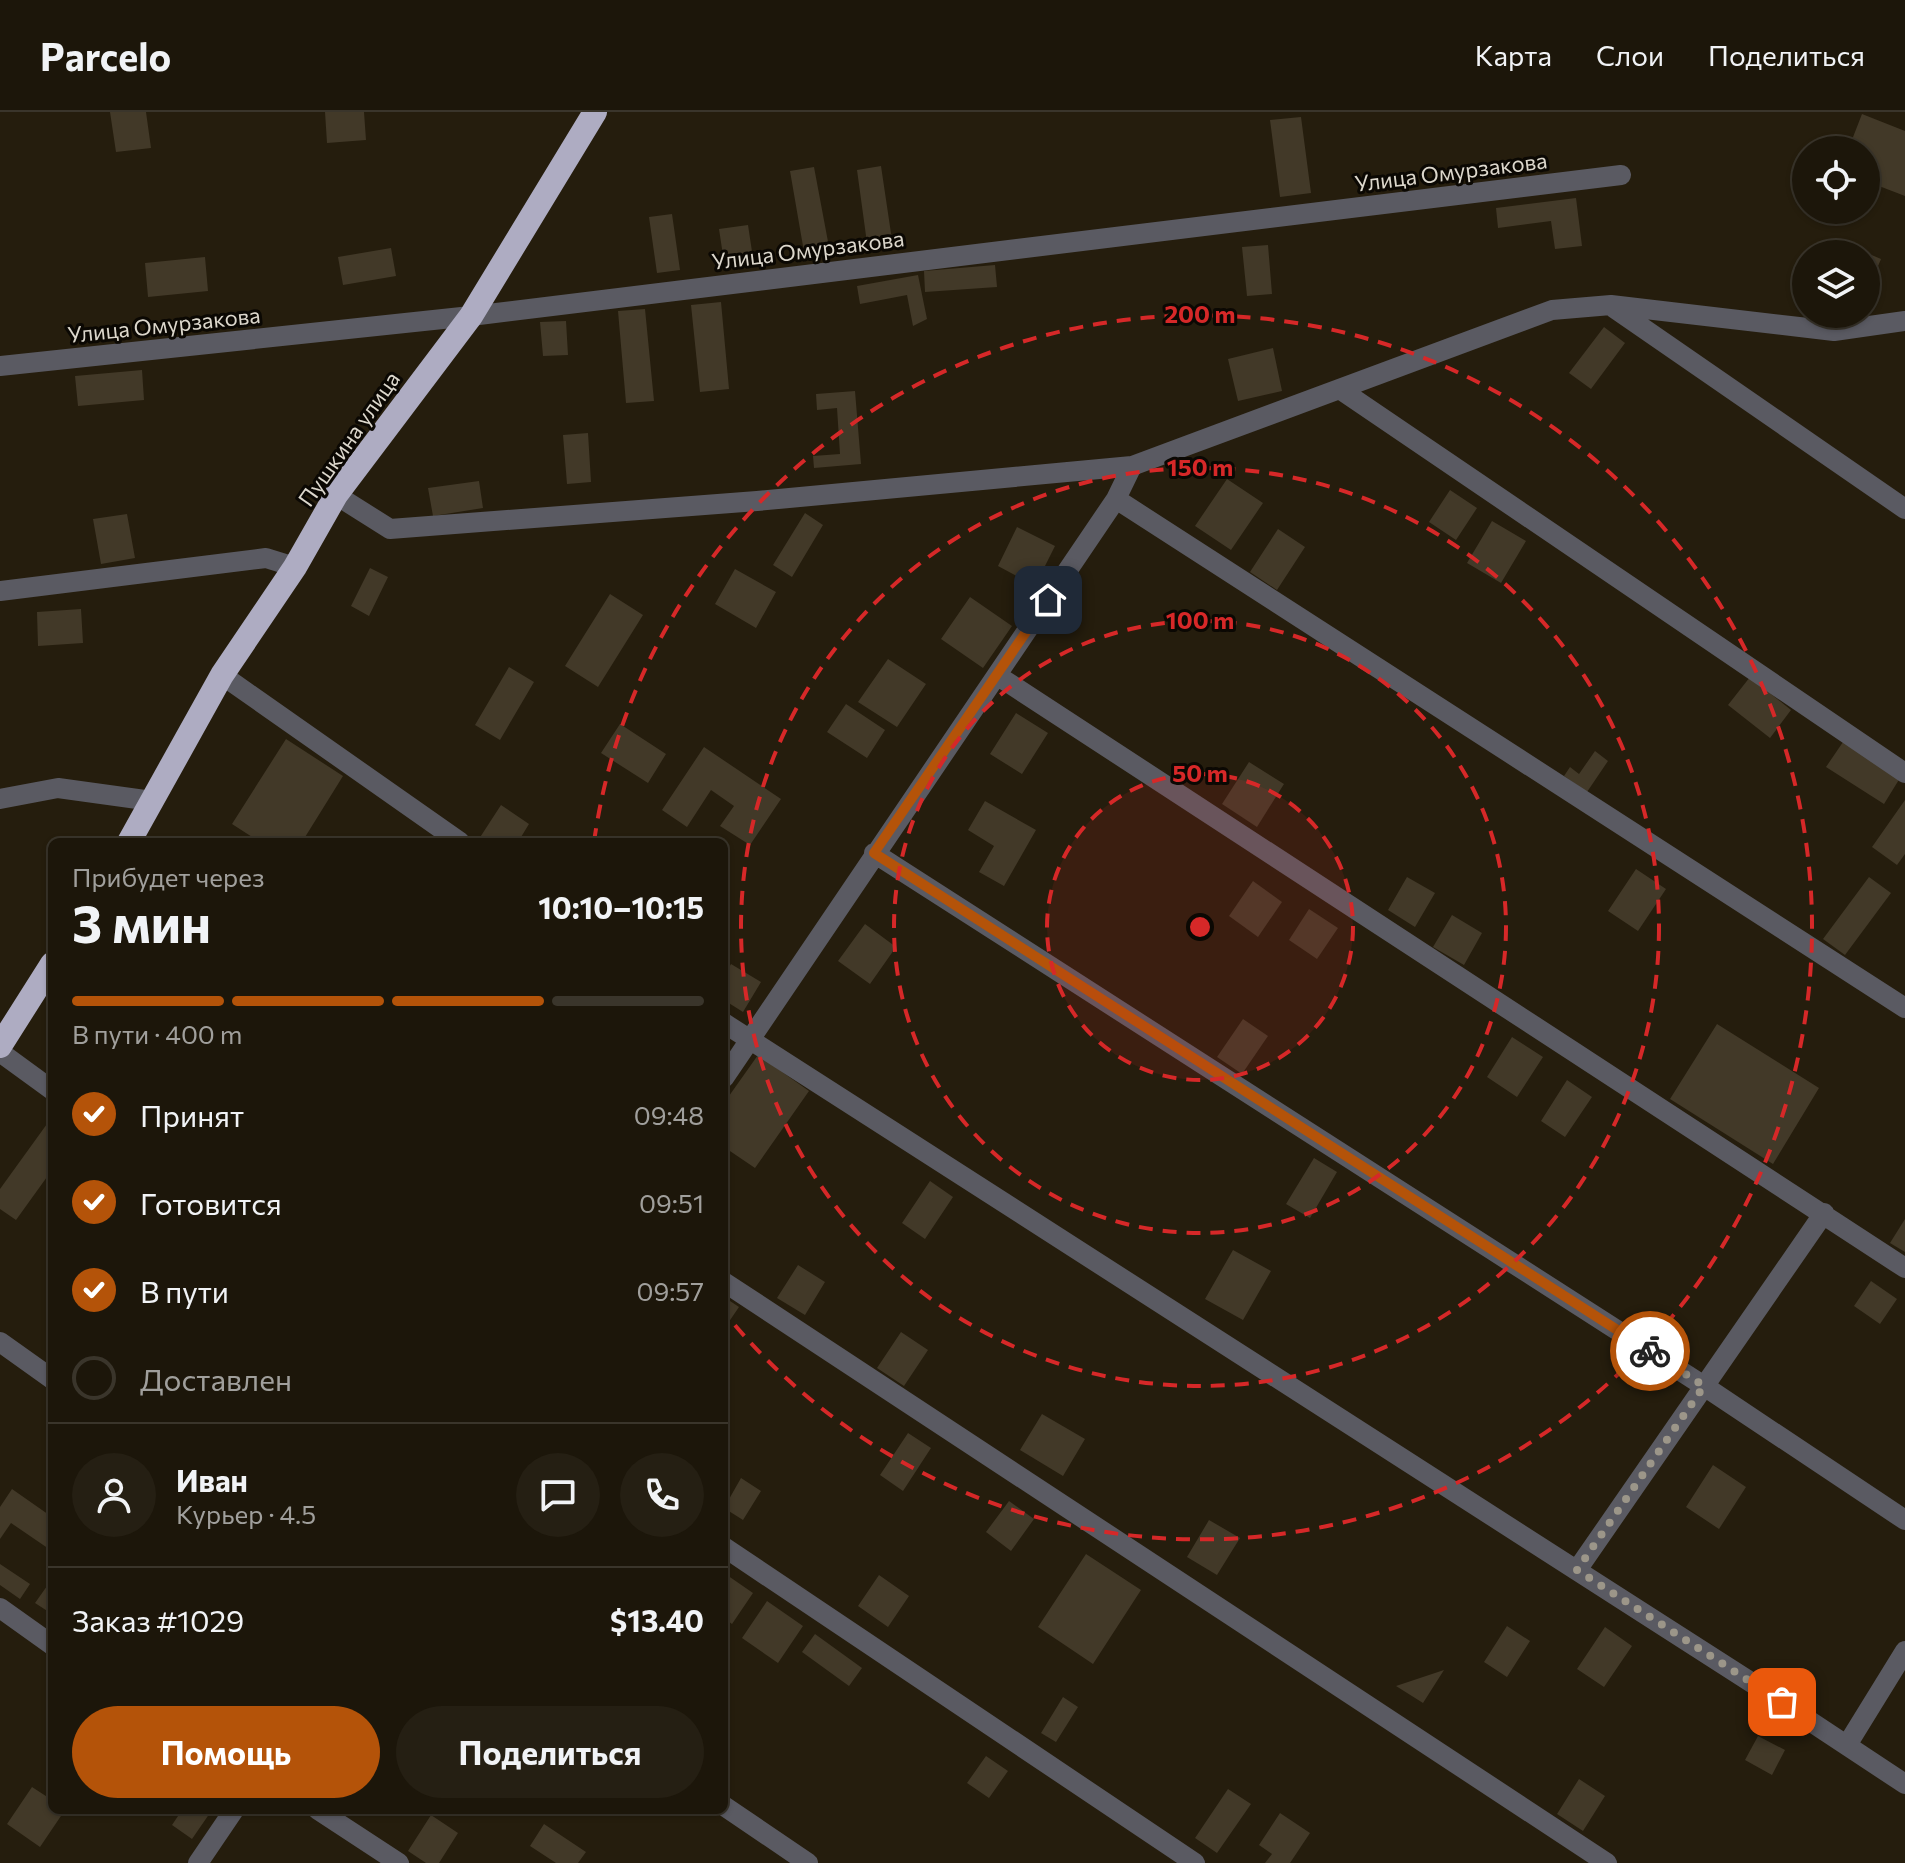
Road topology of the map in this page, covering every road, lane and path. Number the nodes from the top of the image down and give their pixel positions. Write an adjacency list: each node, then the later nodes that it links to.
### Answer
1 (595, 112): 4 (highway, Пушкина улица)
2 (1621, 175): 4 (street, Улица Омурзакова)
3 (1611, 305): 5 (street); 7 (street); 11 (street)
4 (471, 316): 6 (street, Улица Омурзакова); 9 (highway, Пушкина улица)
5 (1905, 321)
6 (0, 366)
7 (1341, 390): 8 (street); 16 (street)
8 (1132, 466): 9 (street); 10 (street)
9 (336, 495): 12 (highway, Пушкина улица)
10 (1116, 499): 15 (street); 23 (street)
11 (1905, 509)
12 (295, 567): 13 (street); 14 (highway, Пушкина улица)
13 (0, 591)
14 (222, 675): 18 (highway, Пушкина улица); 20 (street)
15 (998, 676): 21 (street); 30 (street)
16 (1905, 773)
17 (0, 799): 18 (street)
18 (152, 801): 19 (highway, Пушкина улица)
19 (131, 838)
20 (454, 838)
21 (874, 853): 25 (street); 35 (street)
22 (48, 970): 26 (highway)
23 (1905, 1008)
24 (728, 1026): 25 (street)
25 (750, 1040): 28 (street); 38 (street)
26 (0, 1046)
27 (0, 1052): 29 (street)
28 (728, 1072)
29 (48, 1087)
30 (1824, 1213): 31 (street); 35 (street)
31 (1905, 1268)
32 (728, 1285): 51 (street)
33 (0, 1342): 34 (street)
34 (48, 1376)
35 (1704, 1386): 36 (street); 38 (street)
36 (1905, 1520)
37 (728, 1550): 50 (street)
38 (1577, 1570): 42 (street)
39 (0, 1608): 40 (street)
40 (48, 1642)
41 (1905, 1651): 42 (street)
42 (1847, 1745): 43 (street)
43 (1905, 1784)
44 (728, 1809): 49 (street)
45 (231, 1814): 47 (street)
46 (324, 1814): 48 (street)
47 (198, 1863)
48 (399, 1863)
49 (808, 1863)
50 (1195, 1863)
51 (1607, 1863)

